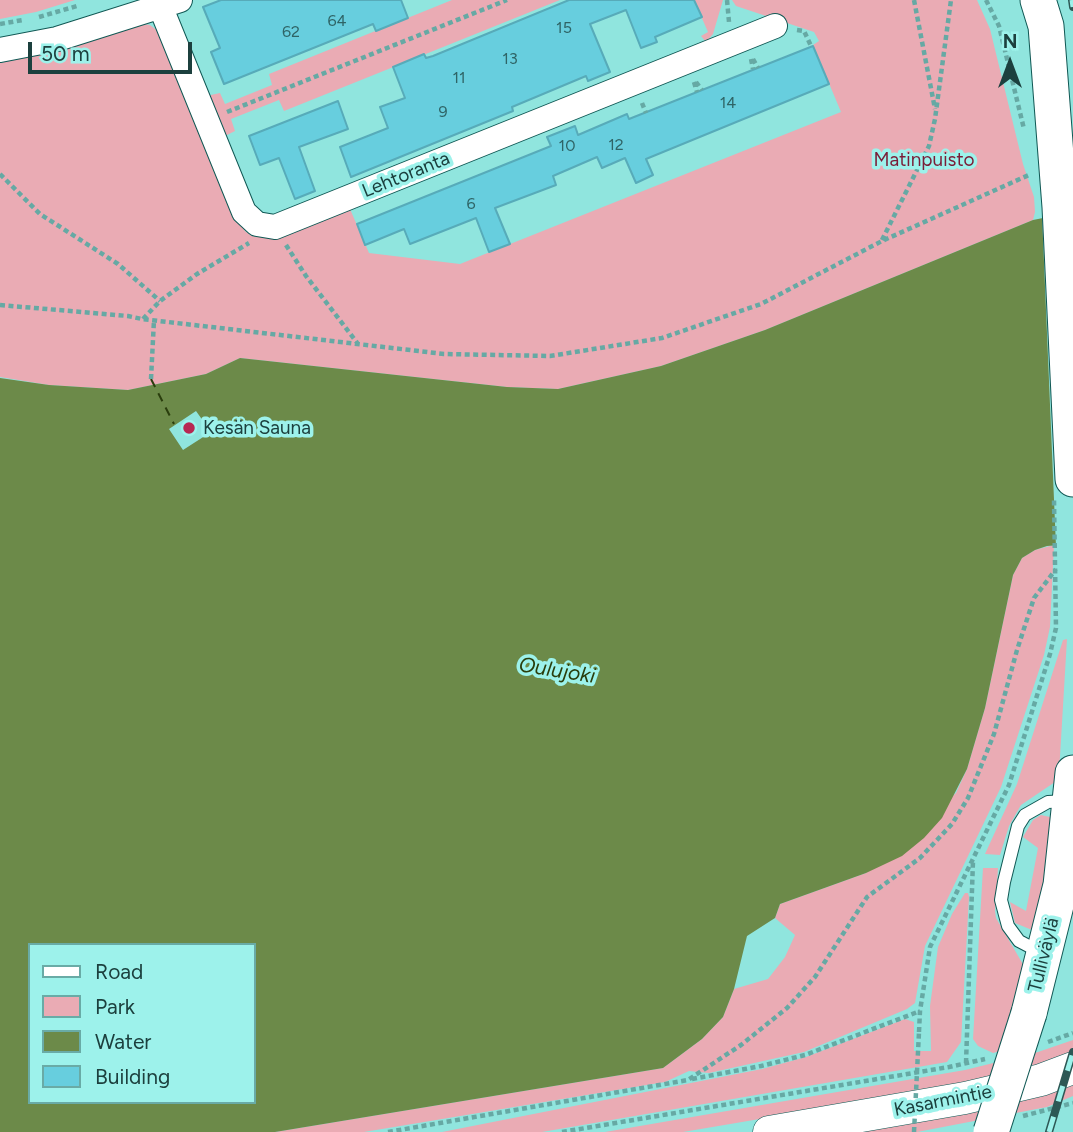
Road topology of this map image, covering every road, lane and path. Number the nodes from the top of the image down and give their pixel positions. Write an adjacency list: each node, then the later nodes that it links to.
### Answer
1 (507, 0): 14 (path)
2 (914, 0): 13 (path)
3 (951, 0): 13 (path)
4 (986, 0): 15 (path)
5 (1038, 0): 17 (main road)
6 (86, 4): 8 (path)
7 (170, 4): 12 (street); 14 (street)
8 (37, 18)
9 (25, 19): 10 (path)
10 (0, 24)
11 (775, 26): 18 (street, Lehtoranta)
12 (0, 50)
13 (936, 113): 19 (path)
14 (207, 120): 18 (street)
15 (1025, 132)
16 (0, 174): 20 (path)
17 (1049, 196): 19 (path); 26 (main road)
18 (275, 227): 20 (path); 24 (path)
19 (882, 241): 24 (path)
20 (160, 301): 22 (path)
21 (0, 304): 22 (path)
22 (142, 319): 23 (path)
23 (154, 320): 24 (path); 25 (path)
24 (358, 344)
25 (151, 379)
26 (1073, 479)
27 (1056, 547): 28 (path)
28 (1056, 568): 30 (path); 38 (path)
29 (1072, 787): 31 (main road, Tulliväylä); 31 (lane)
30 (973, 859): 32 (path); 36 (path)
31 (1044, 953): 45 (main road, Tulliväylä, bridge)
32 (920, 1011): 38 (path); 44 (path, bridge)
33 (1073, 1033): 34 (path)
34 (1045, 1044)
35 (993, 1057): 36 (path)
36 (966, 1063): 42 (path)
37 (1073, 1068): 43 (street, Kasarmintie)
38 (688, 1080): 39 (path)
39 (437, 1124): 40 (path); 41 (path)
40 (388, 1132)
41 (438, 1132)
42 (562, 1132)
43 (769, 1132)
44 (914, 1132)
45 (991, 1132)

